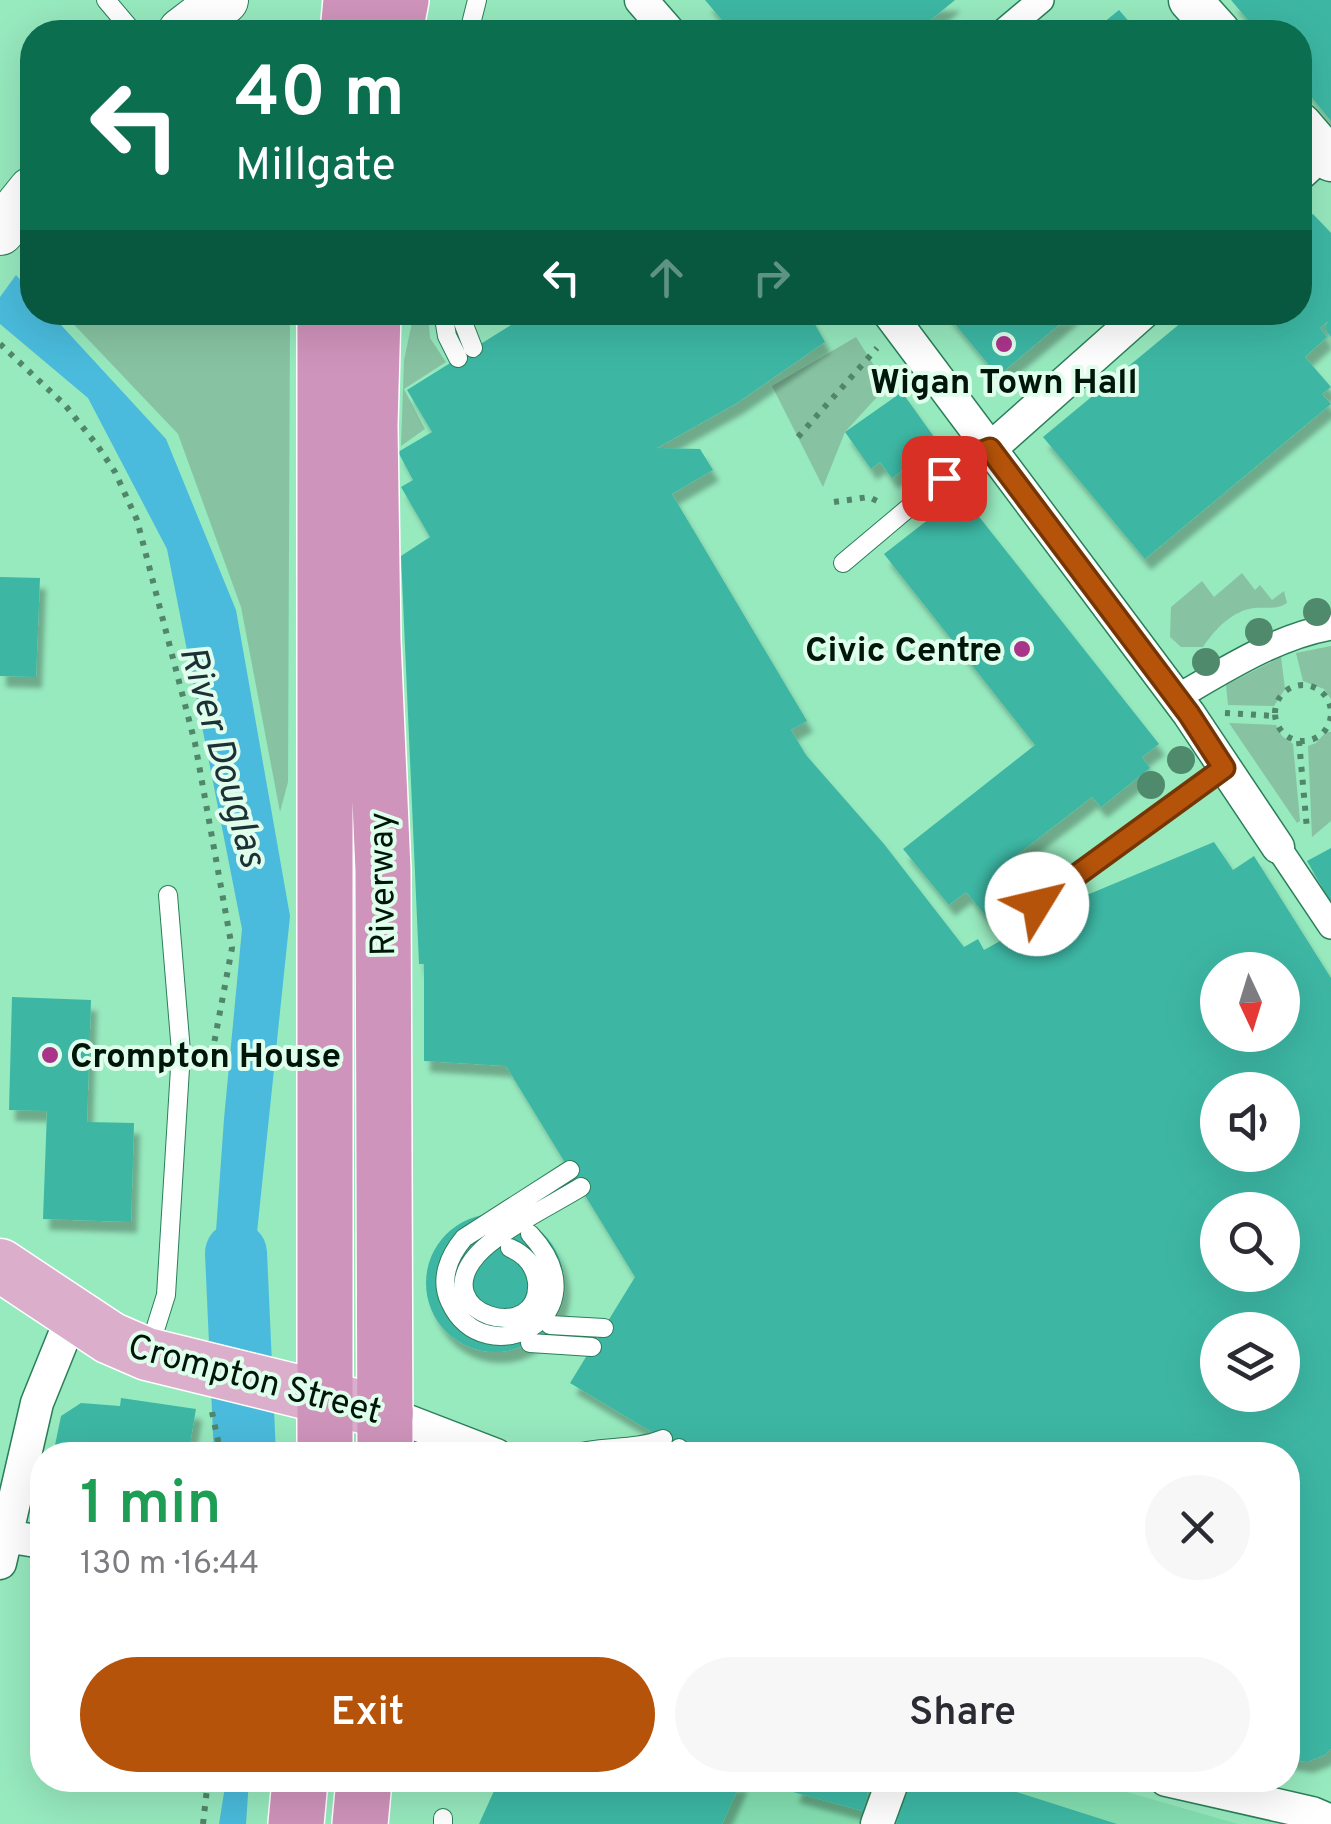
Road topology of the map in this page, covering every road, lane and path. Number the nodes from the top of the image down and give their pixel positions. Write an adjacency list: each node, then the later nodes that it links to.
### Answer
1 (106, 0): 6 (lane)
2 (224, 0): 7 (main road)
3 (641, 0): 8 (street)
4 (1041, 0): 9 (street)
5 (1190, 0): 10 (street)
6 (123, 20)
7 (198, 20)
8 (659, 20)
9 (1017, 20)
10 (1208, 20)
11 (20, 206): 12 (main road)
12 (0, 232)
13 (325, 325): 45 (highway, Riverway)
14 (373, 325): 46 (highway, Riverway)
15 (445, 325): 16 (lane)
16 (460, 325)
17 (888, 325): 21 (path)
18 (897, 325): 22 (street)
19 (1129, 325): 22 (street)
20 (0, 344): 33 (path)
21 (798, 437)
22 (990, 449): 23 (lane); 25 (street)
23 (843, 563)
24 (1331, 627): 25 (street)
25 (1176, 698): 28 (street)
26 (1331, 719): 27 (path); 27 (path)
27 (1299, 741): 29 (path)
28 (1224, 768): 29 (street); 31 (lane)
29 (1284, 856): 32 (street)
30 (168, 895): 33 (lane)
31 (1037, 904)
32 (1331, 926)
33 (182, 1052): 44 (lane)
34 (570, 1170): 36 (lane)
35 (581, 1187): 37 (lane)
36 (530, 1234)
37 (510, 1248)
38 (0, 1264): 39 (main road, Crompton Street)
39 (74, 1314): 44 (main road, Crompton Street); 50 (street)
40 (550, 1325): 41 (lane)
41 (604, 1328)
42 (530, 1343): 43 (lane)
43 (592, 1347)
44 (147, 1354): 45 (main road, Crompton Street)
45 (324, 1396): 46 (main road, Crompton Street); 47 (highway, Riverway)
46 (386, 1434): 48 (street, Crompton Street)
47 (325, 1442)
48 (428, 1442)
49 (30, 1544): 50 (street)
50 (3, 1549)
51 (207, 1792): 57 (path)
52 (299, 1792): 58 (highway)
53 (363, 1792): 59 (highway)
54 (889, 1792): 60 (street)
55 (1219, 1792): 56 (street)
56 (1331, 1822)
57 (203, 1824)
58 (296, 1824)
59 (360, 1824)
60 (877, 1824)

